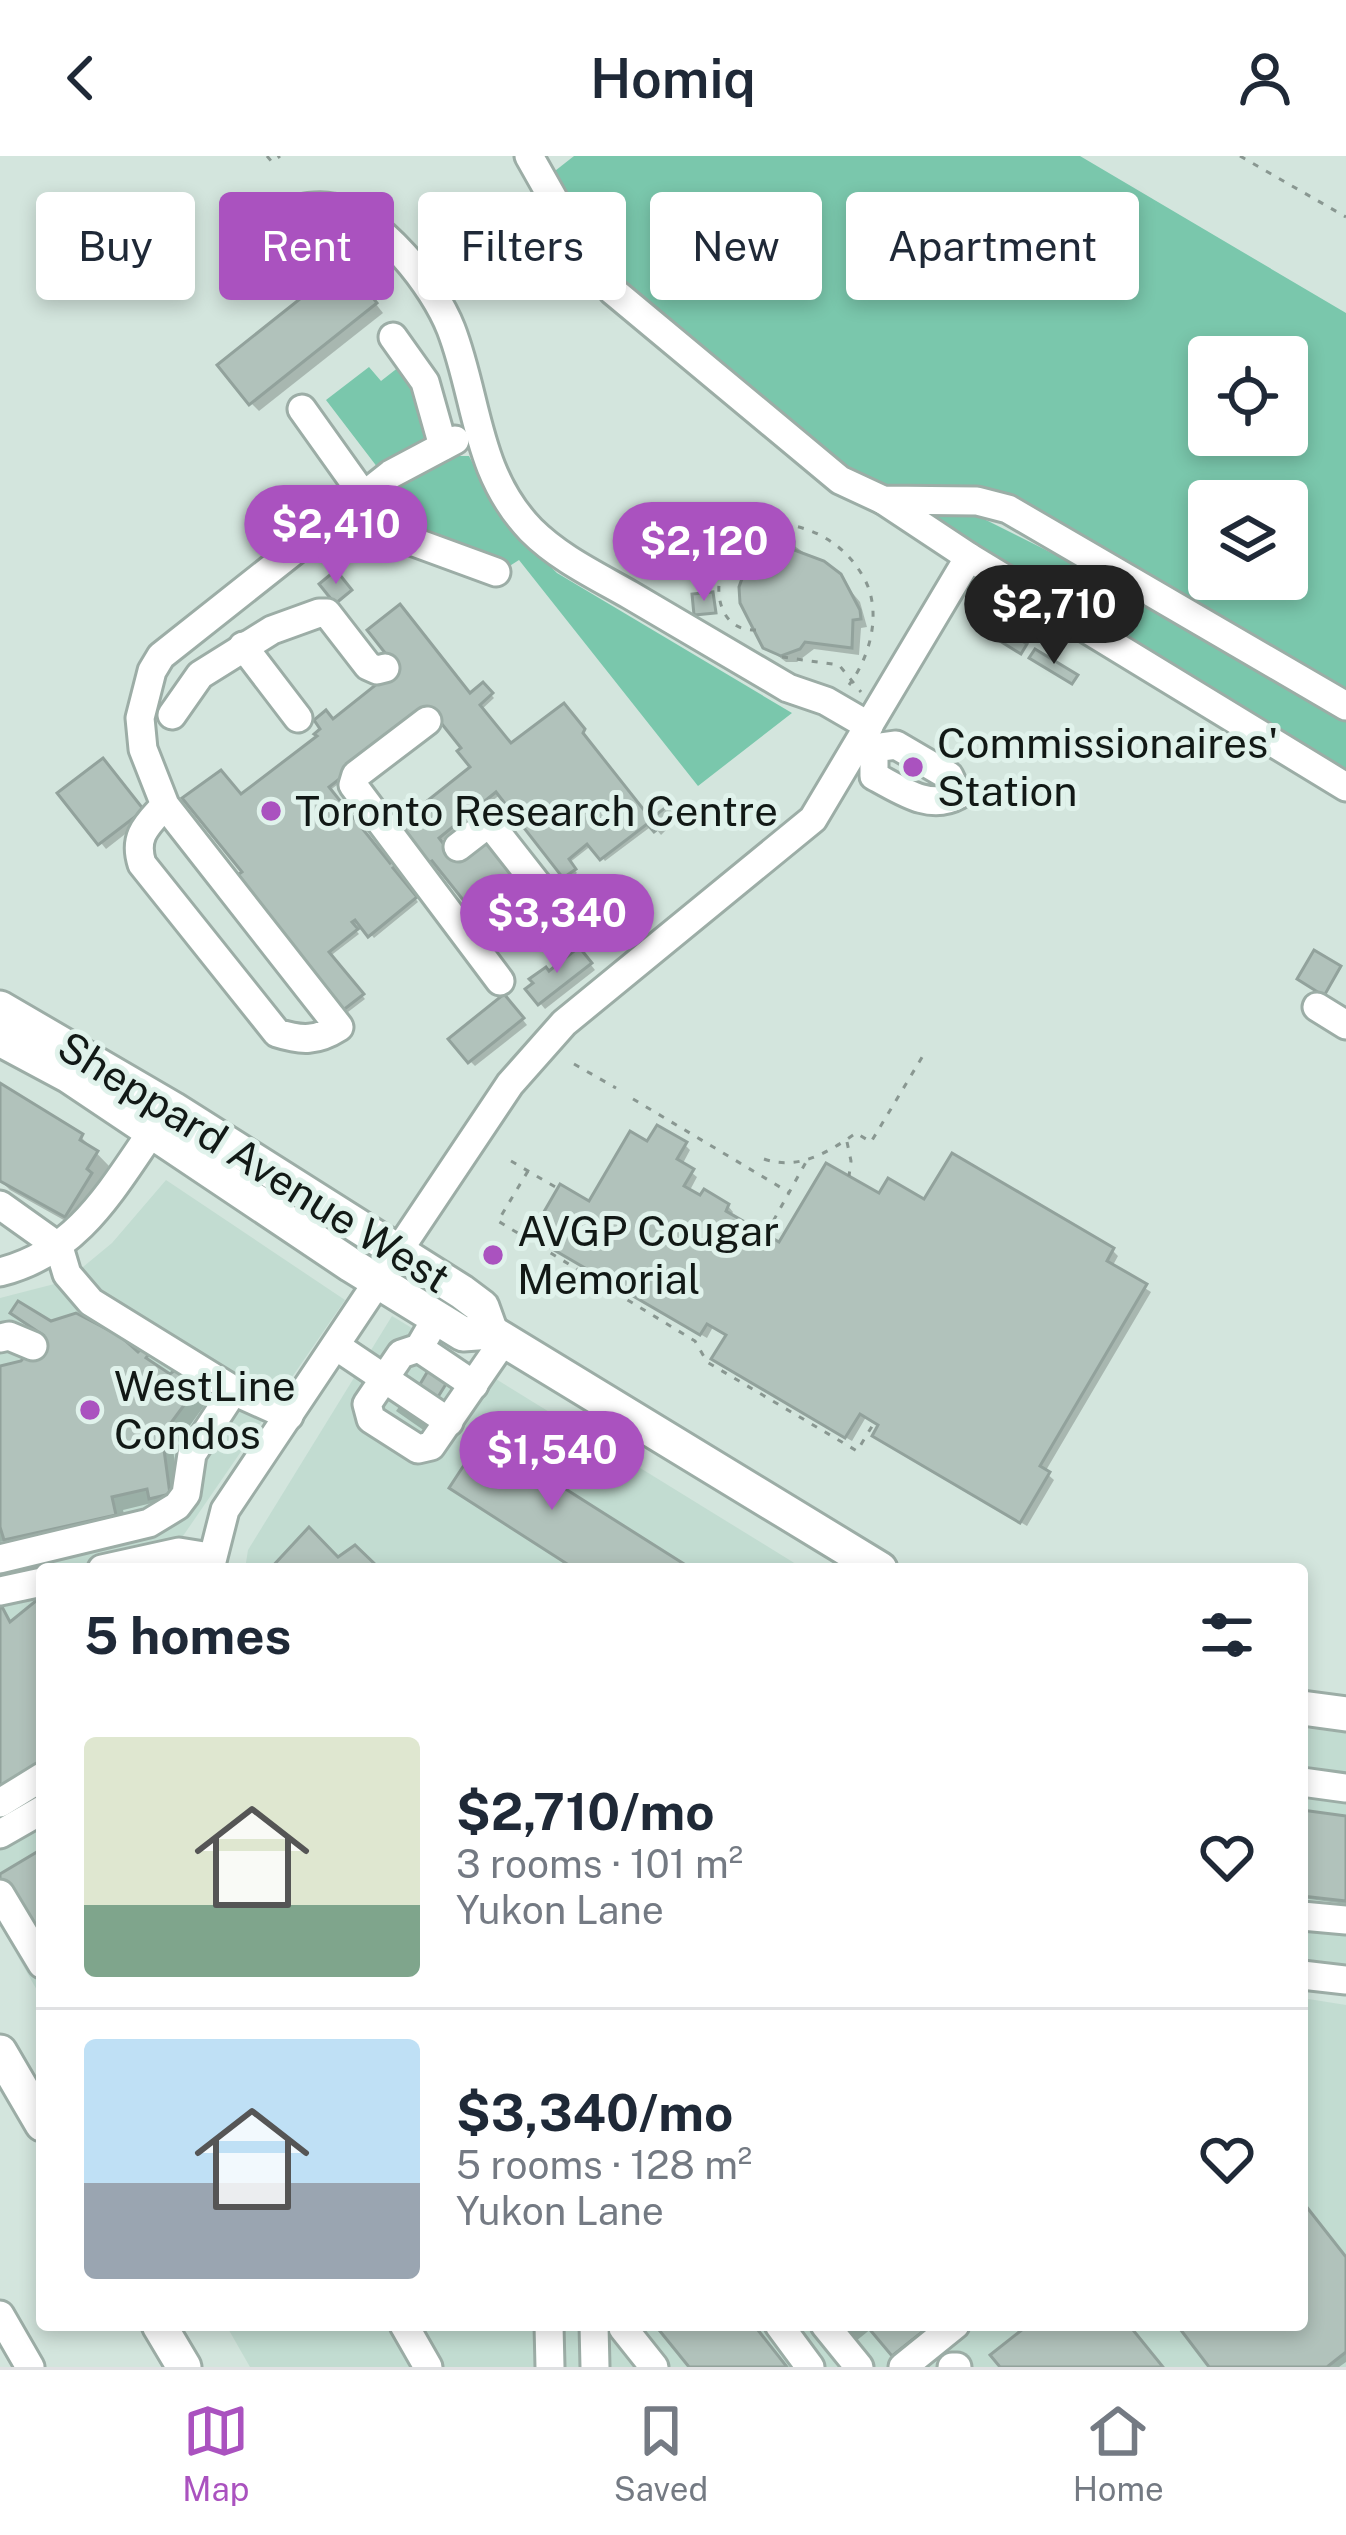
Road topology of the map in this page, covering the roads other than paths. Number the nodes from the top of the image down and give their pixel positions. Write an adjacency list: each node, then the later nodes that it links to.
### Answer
1 (529, 156): 6 (street)
2 (394, 245): 15 (street)
3 (393, 337): 5 (street)
4 (302, 409): 5 (street)
5 (364, 496): 8 (street); 18 (street)
6 (883, 500): 7 (street); 11 (street)
7 (969, 557): 15 (street); 16 (street)
8 (496, 572)
9 (243, 646): 10 (street); 12 (street); 13 (street)
10 (385, 668)
11 (1346, 706)
12 (172, 715)
13 (298, 718)
14 (427, 721): 21 (street)
15 (868, 728): 17 (street); 29 (street)
16 (1346, 788)
17 (946, 802)
18 (165, 805): 18 (street)
19 (458, 847): 20 (street)
20 (566, 921)
21 (500, 981)
22 (1317, 1007): 24 (street)
23 (0, 1008): 29 (main road, Sheppard Avenue West)
24 (1346, 1025)
25 (0, 1039): 26 (main road, Sheppard Avenue West)
26 (151, 1133): 28 (street); 29 (main road, Sheppard Avenue West)
27 (0, 1205): 28 (street)
28 (59, 1247): 30 (street); 38 (street)
29 (389, 1268): 31 (main road, Sheppard Avenue West); 32 (main road, Sheppard Avenue West); 35 (street)
30 (0, 1272)
31 (436, 1317): 32 (main road, Sheppard Avenue West); 36 (street)
32 (498, 1336): 39 (street); 44 (main road, Sheppard Avenue West)
33 (0, 1338): 34 (street)
34 (34, 1346)
35 (336, 1346): 37 (street); 40 (street)
36 (419, 1348): 37 (street); 39 (street)
37 (389, 1371): 39 (street); 39 (street)
38 (234, 1390): 40 (street); 41 (street)
39 (461, 1405)
40 (289, 1417): 43 (street)
41 (0, 1559)
42 (129, 1563): 43 (street)
43 (210, 1563)
44 (870, 1563)
45 (36, 1583): 46 (street)
46 (0, 1592)
47 (1308, 1709): 48 (main road)
48 (1346, 1714)
49 (36, 1781): 52 (street)
50 (1308, 1783): 51 (street)
51 (1346, 1788)
52 (0, 1803)
53 (36, 1813): 54 (street)
54 (0, 1834)
55 (0, 1894): 58 (street)
56 (1308, 1917): 57 (street)
57 (1346, 1920)
58 (36, 1954)
59 (1308, 1976): 60 (street)
60 (1346, 1980)
61 (0, 2052): 62 (main road)
62 (36, 2114)
63 (0, 2314): 73 (street)
64 (163, 2331): 74 (main road)
65 (407, 2331): 75 (street)
66 (549, 2331): 76 (street)
67 (594, 2331): 77 (street)
68 (623, 2331): 78 (street)
69 (627, 2331): 79 (street)
70 (783, 2331): 80 (street)
71 (831, 2331): 81 (street)
72 (948, 2331): 82 (street)
73 (30, 2367)
74 (184, 2367)
75 (428, 2367)
76 (550, 2367)
77 (595, 2367)
78 (625, 2367)
79 (654, 2367)
80 (810, 2367)
81 (860, 2367)
82 (903, 2367)

